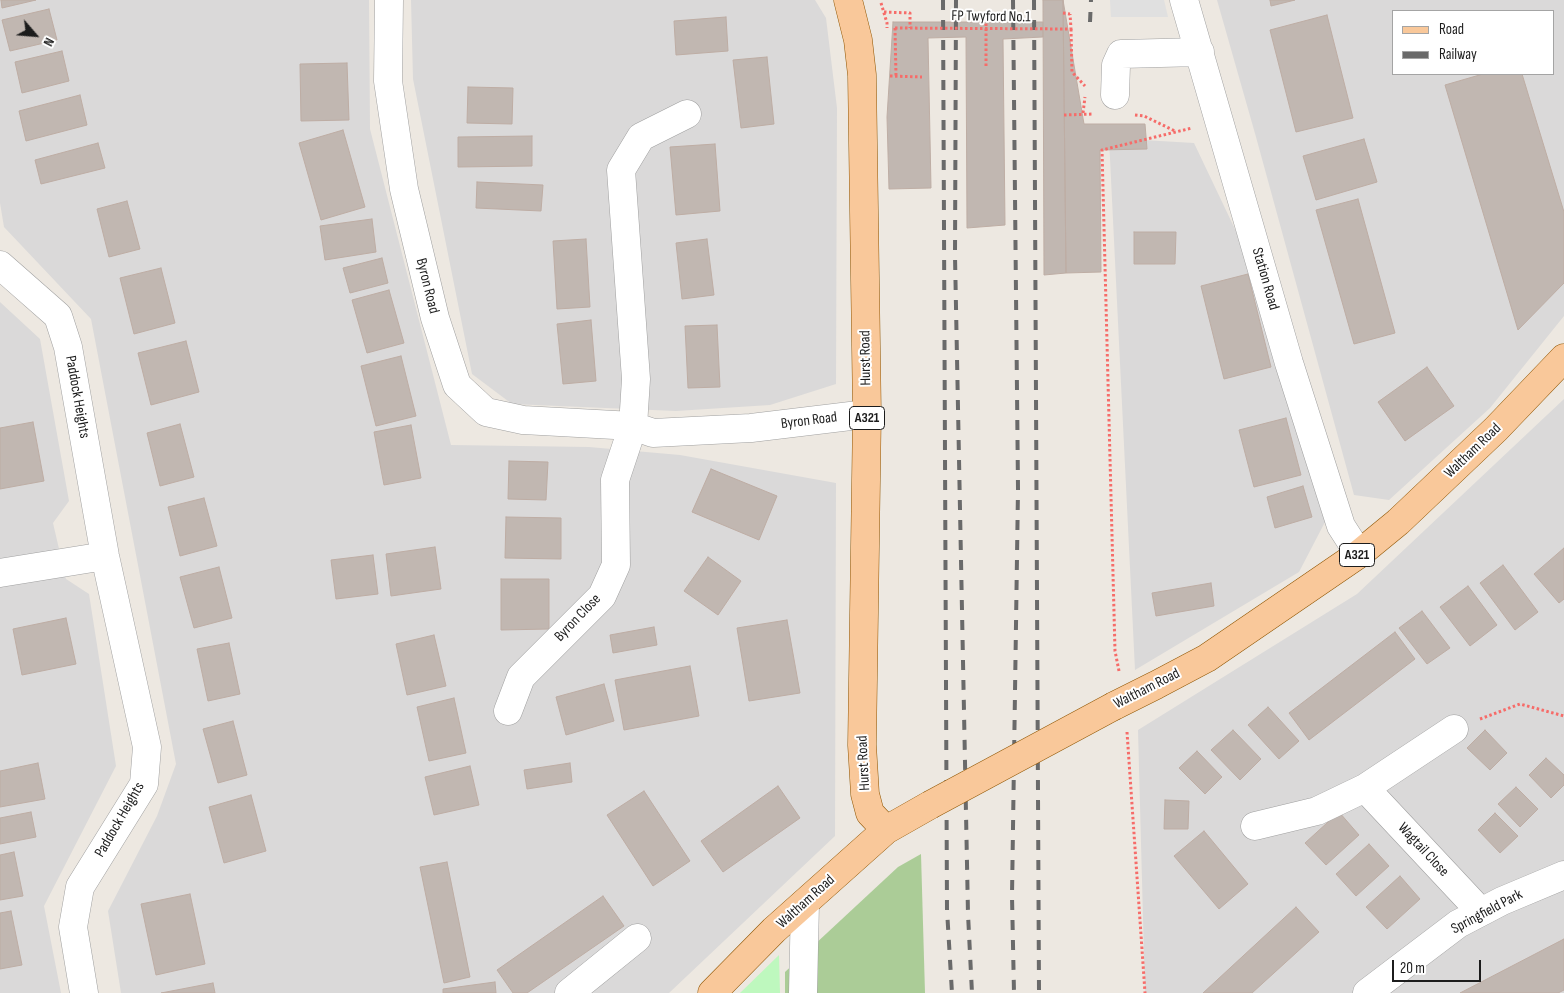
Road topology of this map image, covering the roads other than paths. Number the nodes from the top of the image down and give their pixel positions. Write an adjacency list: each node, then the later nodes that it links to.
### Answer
1 (389, 0): 10 (street, Byron Road)
2 (848, 0): 9 (main road, Hurst Road / A321)
3 (1184, 0): 4 (street, Station Road)
4 (1200, 52): 5 (street); 11 (street, Station Road)
5 (1115, 95)
6 (687, 114): 10 (street)
7 (0, 265): 12 (street, Paddock Heights)
8 (1564, 358): 11 (main road, Waltham Road / A321)
9 (867, 414): 10 (street, Byron Road); 18 (main road, Hurst Road / A321)
10 (633, 426): 14 (street, Byron Close)
11 (1359, 554): 18 (main road, Waltham Road / A321, bridge)
12 (105, 556): 13 (street); 23 (street, Paddock Heights)
13 (0, 572)
14 (508, 711)
15 (1454, 729): 16 (street)
16 (1365, 788): 17 (street); 21 (street, Wagtail Close)
17 (1255, 826)
18 (886, 830): 20 (main road, Waltham Road)
19 (1564, 875): 21 (street, Springfield Park)
20 (805, 903): 25 (main road, Waltham Road); 26 (street)
21 (1481, 912): 27 (street, Springfield Park)
22 (637, 938): 24 (street)
23 (84, 993)
24 (569, 993)
25 (712, 993)
26 (803, 993)
27 (1366, 993)

